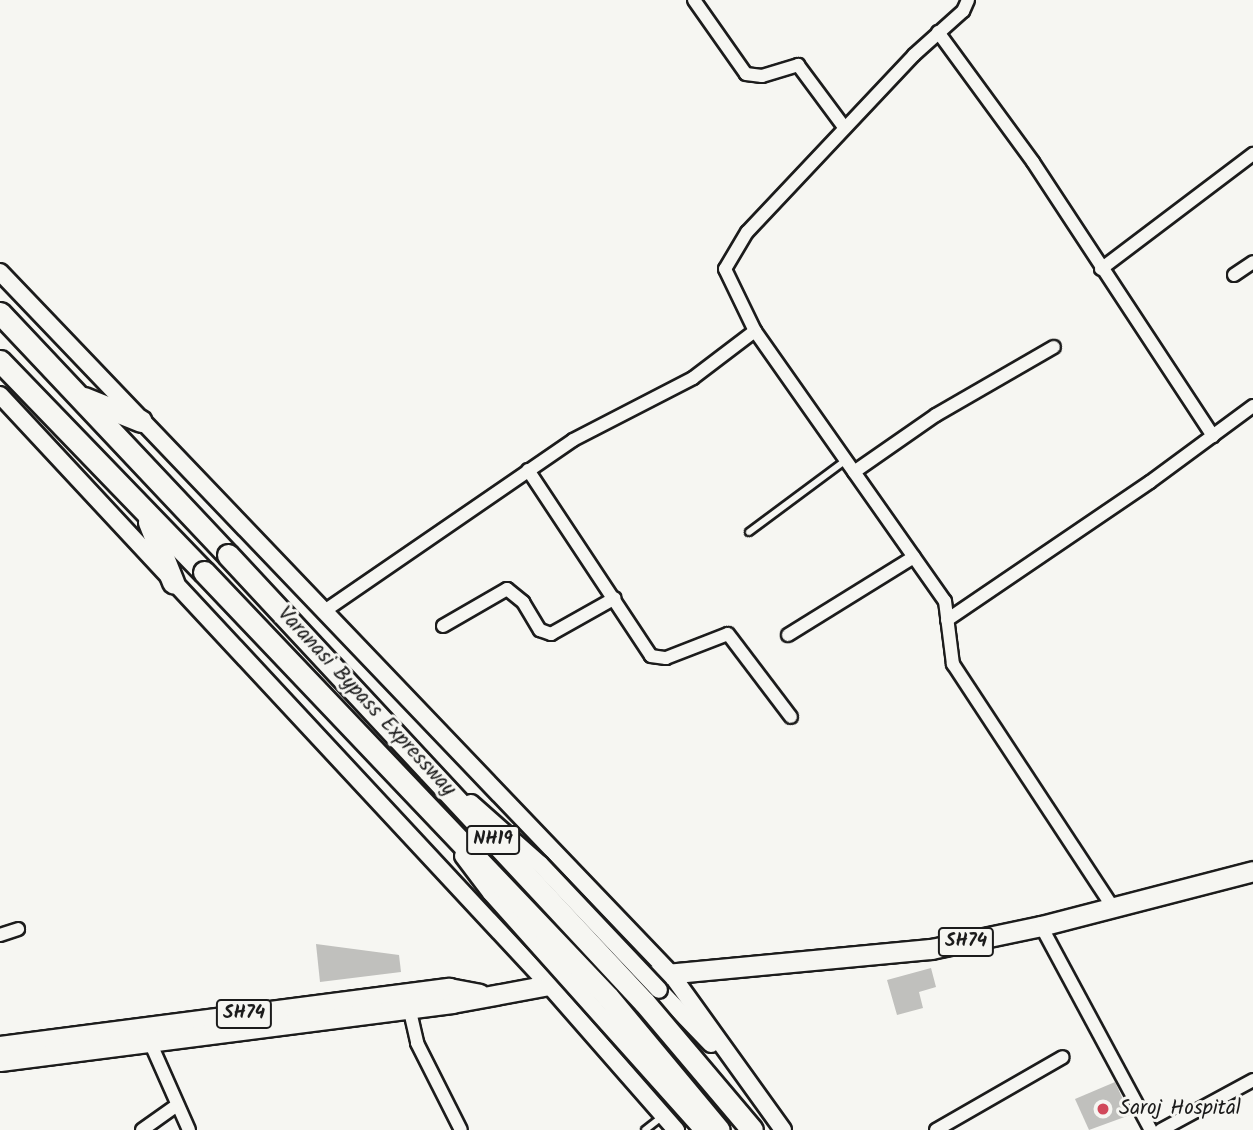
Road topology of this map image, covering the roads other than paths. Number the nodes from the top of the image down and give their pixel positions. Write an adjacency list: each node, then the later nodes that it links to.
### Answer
1 (694, 0): 4 (street)
2 (968, 0): 3 (street)
3 (938, 32): 4 (street); 8 (street)
4 (844, 127): 12 (street)
5 (1249, 157): 6 (street); 8 (street)
6 (1253, 171)
7 (1253, 262): 10 (street)
8 (1101, 269): 19 (street)
9 (0, 272): 18 (street)
10 (1234, 275)
11 (0, 313): 15 (highway, Varanasi Bypass Expressway / NH19)
12 (755, 331): 20 (street); 21 (street)
13 (1054, 347): 22 (street)
14 (0, 361): 23 (highway, Varanasi Bypass Expressway / NH19)
15 (76, 394): 18 (highway); 33 (highway, Varanasi Bypass Expressway / NH19, bridge)
16 (0, 395): 26 (street)
17 (1253, 406): 19 (street)
18 (141, 421): 28 (street)
19 (1213, 436): 29 (street)
20 (846, 460): 22 (street); 24 (lane)
21 (528, 470): 27 (street); 28 (street)
22 (854, 472): 25 (street)
23 (145, 513): 26 (highway); 34 (highway, Varanasi Bypass Expressway / NH19, bridge)
24 (749, 532)
25 (914, 557): 29 (street); 31 (street)
26 (173, 582): 41 (street)
27 (615, 598): 30 (street); 32 (street)
28 (323, 612): 40 (street)
29 (947, 620): 36 (street)
30 (443, 626)
31 (788, 635)
32 (791, 717)
33 (413, 753): 48 (street, bridge); 59 (highway, Varanasi Bypass Expressway / NH19, bridge)
34 (416, 794): 57 (street, bridge); 58 (highway, Varanasi Bypass Expressway / NH19, bridge)
35 (1253, 872): 36 (main road, SH74)
36 (1113, 908): 37 (main road, SH74)
37 (1041, 926): 40 (main road, SH74); 62 (street)
38 (18, 929): 39 (street)
39 (0, 935)
40 (671, 974): 41 (main road, SH74); 48 (street)
41 (549, 985): 42 (main road, SH74); 50 (street)
42 (487, 995): 43 (main road, SH74); 45 (main road, SH74)
43 (409, 1007): 44 (main road, SH74); 54 (street)
44 (150, 1042): 45 (main road, SH74); 49 (street)
45 (1, 1046)
46 (1063, 1057): 51 (street)
47 (1253, 1080): 63 (street)
48 (758, 1096): 60 (street)
49 (177, 1105): 52 (street); 53 (street)
50 (663, 1116): 55 (lane); 56 (street)
51 (957, 1124): 61 (street)
52 (142, 1130)
53 (189, 1130)
54 (461, 1130)
55 (645, 1130)
56 (676, 1130)
57 (704, 1130)
58 (719, 1130)
59 (752, 1130)
60 (783, 1130)
61 (936, 1130)
62 (1151, 1130)
63 (1161, 1130)

